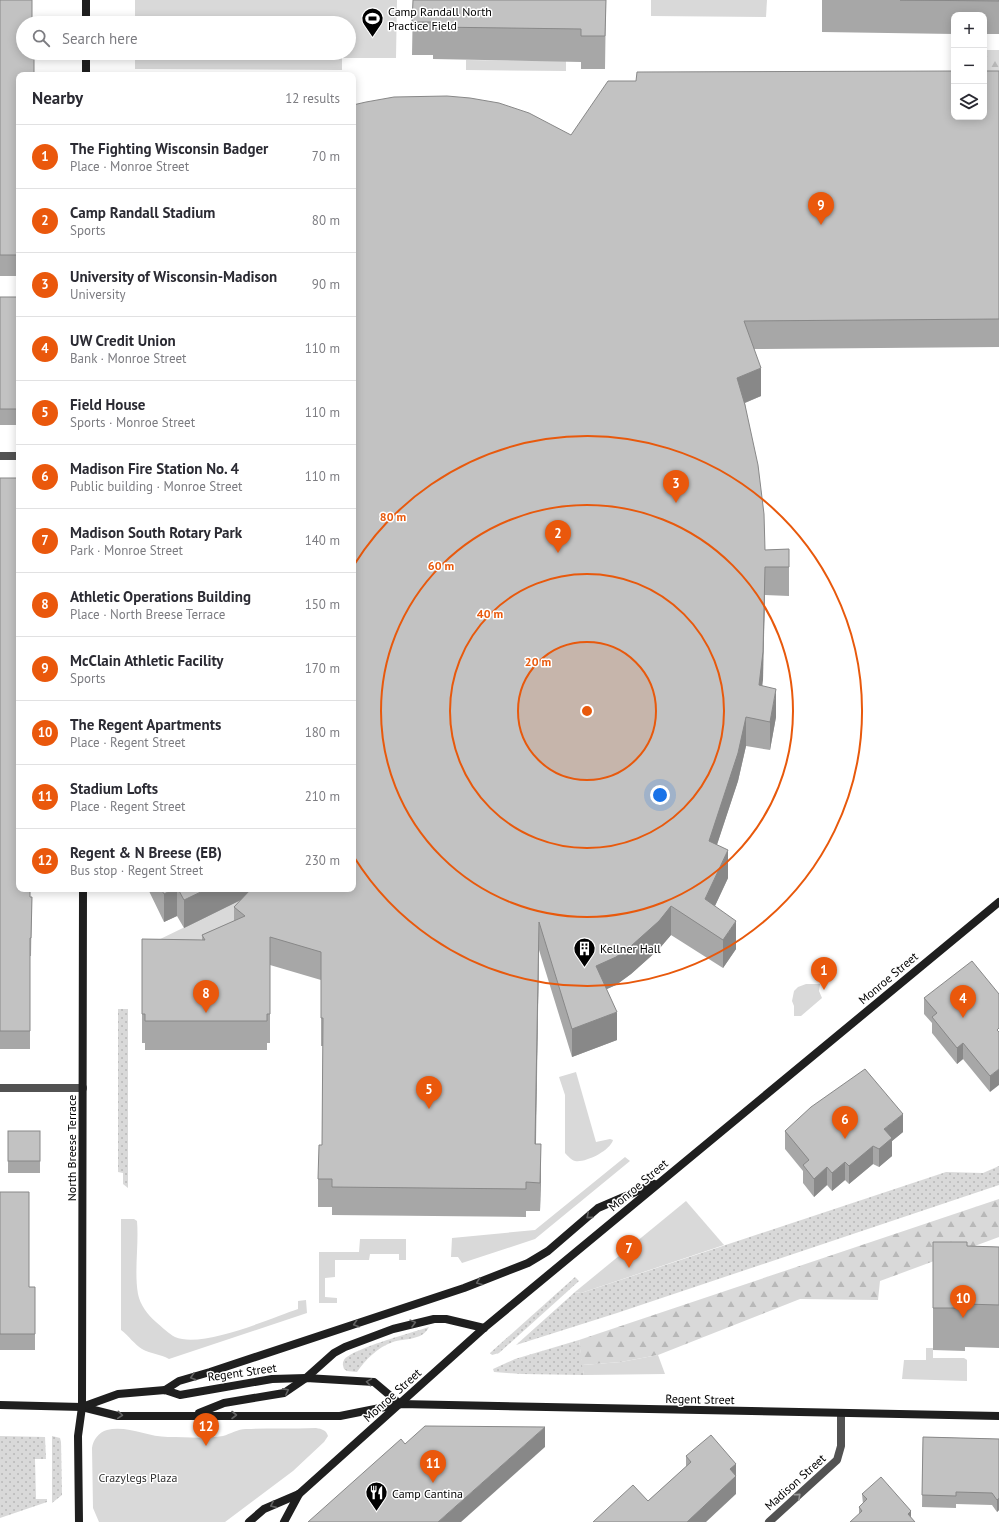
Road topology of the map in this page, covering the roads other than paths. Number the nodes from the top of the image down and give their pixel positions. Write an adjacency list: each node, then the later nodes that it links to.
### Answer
1 (86, 0): 2 (main road)
2 (86, 16)
3 (86, 60): 4 (main road)
4 (86, 72)
5 (0, 456): 6 (street)
6 (16, 456)
7 (83, 892): 10 (main road, North Breese Terrace)
8 (999, 902): 11 (main road, Monroe Street)
9 (0, 1088): 10 (street)
10 (83, 1088): 17 (main road, North Breese Terrace)
11 (662, 1181): 12 (main road, Monroe Street); 14 (main road, one-way to 14)
12 (484, 1328): 13 (main road, one-way to 12); 15 (main road, Monroe Street)
13 (306, 1378): 14 (main road, Regent Street); 15 (main road, Regent Street, one-way to 13); 19 (main road, one-way to 13)
14 (165, 1390): 17 (main road, Regent Street)
15 (400, 1404): 18 (main road, Regent Street); 19 (main road, Regent Street, one-way to 15); 21 (main road, Monroe Street)
16 (0, 1405): 17 (main road, Regent Street)
17 (82, 1407): 19 (main road, Regent Street, one-way to 19); 22 (main road, North Breese Terrace)
18 (842, 1413): 20 (main road, Regent Street); 25 (street, Madison Street, one-way to 18)
19 (195, 1415)
20 (999, 1416)
21 (299, 1494): 23 (main road, Monroe Street, one-way to 23); 24 (main road, Monroe Street)
22 (79, 1522)
23 (249, 1522)
24 (284, 1522)
25 (769, 1522)

